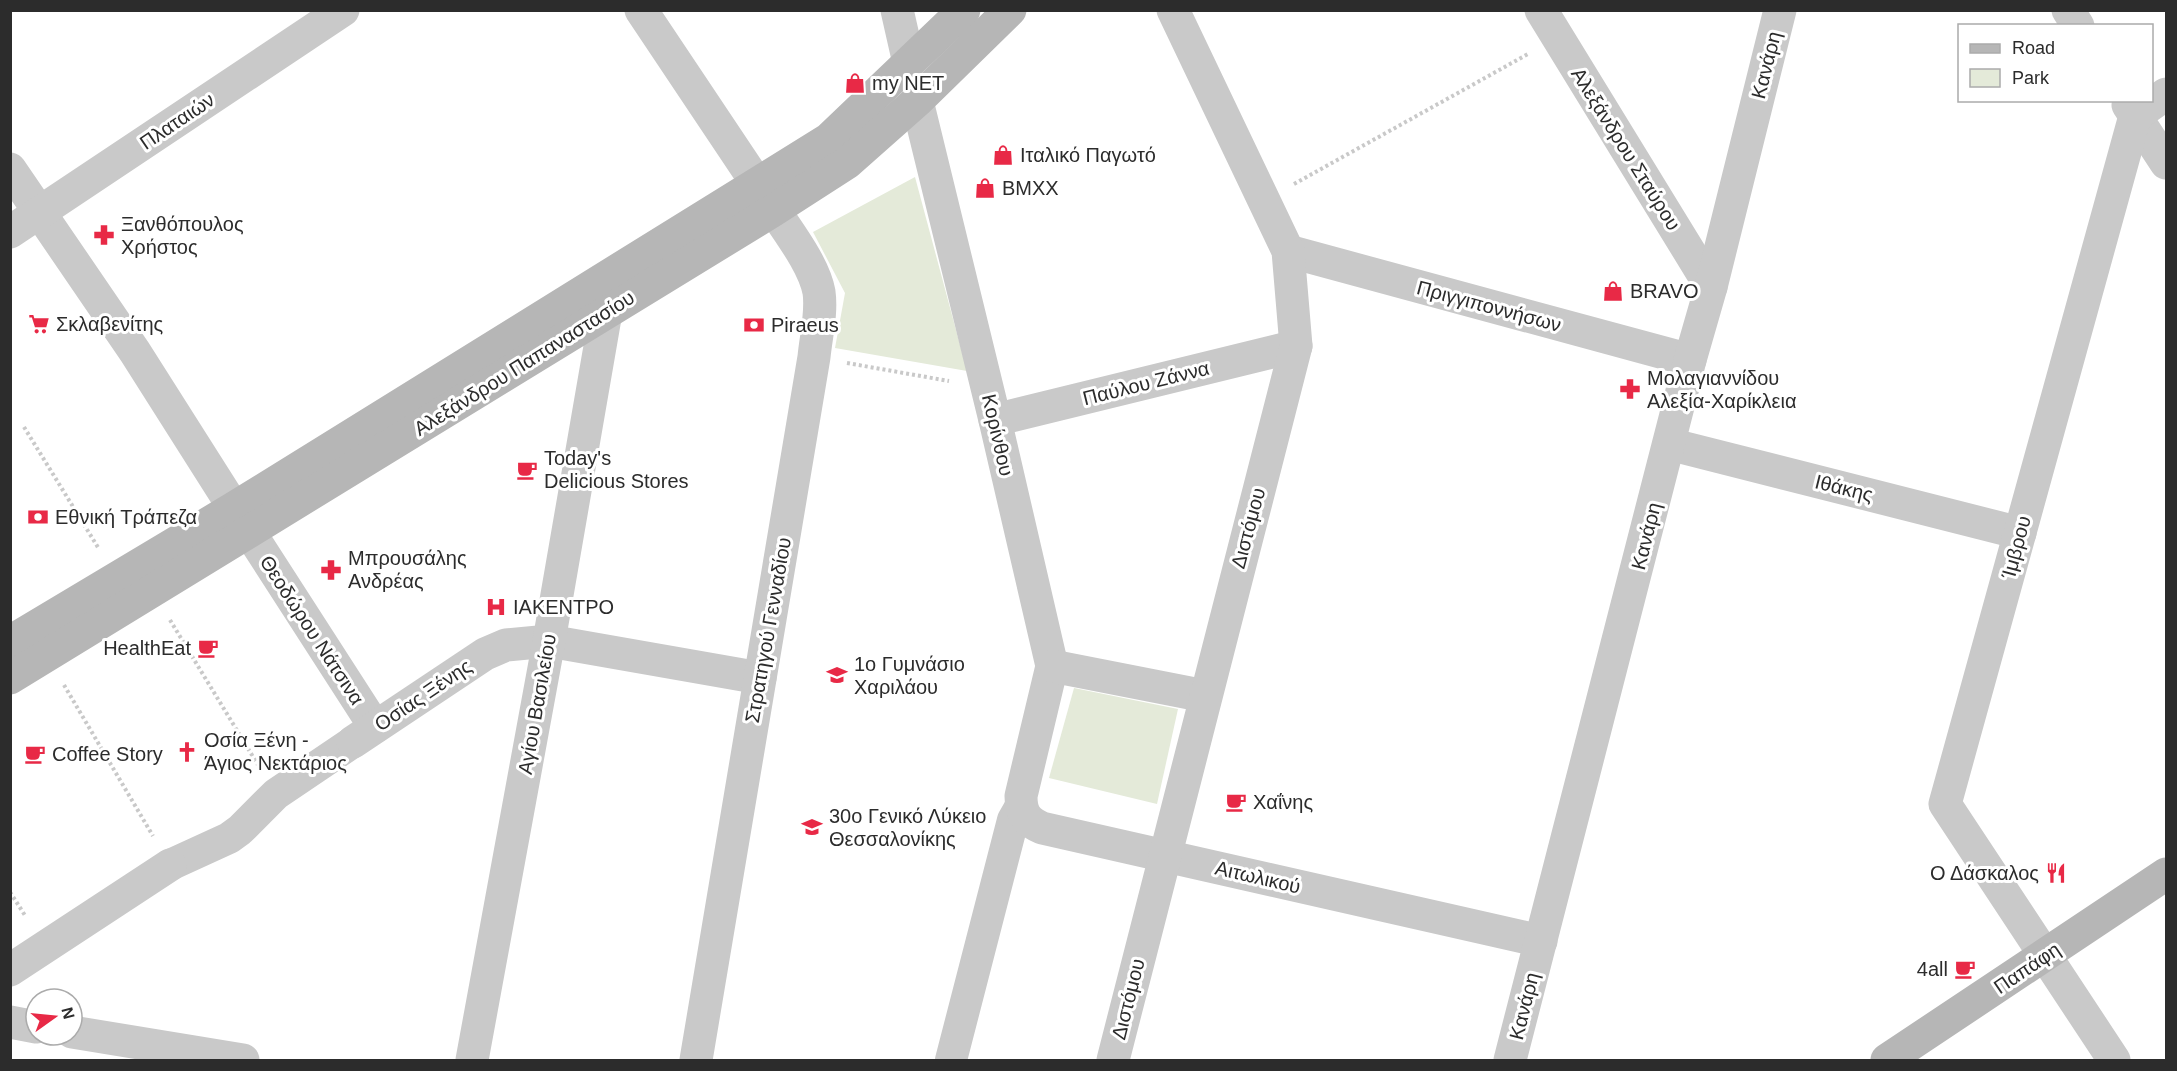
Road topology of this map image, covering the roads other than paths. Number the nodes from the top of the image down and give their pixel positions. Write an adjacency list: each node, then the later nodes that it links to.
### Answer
1 (343, 10): 18 (street, Πλαταιών)
2 (641, 10): 17 (street, Στρατηγού Γενναδίου)
3 (897, 10): 11 (street)
4 (964, 10): 11 (main road, Αλεξάνδρου Παπαναστασίου)
5 (1010, 10): 12 (main road, Αλεξάνδρου Παπαναστασίου)
6 (1173, 10): 20 (street, Διστόμου)
7 (1780, 10): 21 (street, Κανάρη)
8 (2068, 10): 10 (street)
9 (1550, 24): 21 (street, Αλεξάνδρου Σταύρου)
10 (2077, 24)
11 (909, 63): 17 (main road, Αλεξάνδρου Παπαναστασίου)
12 (917, 101): 17 (main road, Αλεξάνδρου Παπαναστασίου); 25 (street, Κορίνθου)
13 (2145, 102): 14 (street)
14 (2130, 108): 15 (street); 28 (street, Ίμβρου)
15 (2166, 163)
16 (10, 169): 18 (street, Θεοδώρου Νάτσινα)
17 (766, 197): 22 (main road, Αλεξάνδρου Παπαναστασίου); 27 (main road, Αλεξάνδρου Παπαναστασίου); 33 (street, Στρατηγού Γενναδίου)
18 (41, 212): 19 (street, Πλαταιών); 27 (street, Θεοδώρου Νάτσινα)
19 (10, 232)
20 (1288, 251): 23 (street, Διστόμου); 24 (street, Πριγγιποννήσων)
21 (1711, 287): 24 (street, Κανάρη)
22 (606, 312): 27 (main road, Αλεξάνδρου Παπαναστασίου); 29 (street, Αγίου Βασιλείου)
23 (1296, 346): 25 (street, Παύλου Ζάννα); 34 (street, Διστόμου)
24 (1690, 360): 26 (street, Κανάρη)
25 (995, 420): 31 (street, Κορίνθου)
26 (1669, 444): 28 (street, Ιθάκης); 40 (street, Κανάρη)
27 (242, 520): 30 (main road, Αλεξάνδρου Παπαναστασίου); 32 (main road, Αλεξάνδρου Παπαναστασίου); 35 (street, Θεοδώρου Νάτσινα)
28 (2019, 533): 41 (street, Ίμβρου)
29 (549, 641): 33 (street, Οσίας Ξένης); 35 (street, Οσίας Ξένης); 45 (street, Αγίου Βασιλείου)
30 (10, 642)
31 (1052, 666): 34 (street); 36 (street, Κορίνθου)
32 (10, 678)
33 (760, 678): 46 (street, Στρατηγού Γενναδίου)
34 (1205, 696): 37 (street, Διστόμου)
35 (364, 735): 38 (street, Οσίας Ξένης)
36 (1031, 817): 37 (street, Αιτωλικού); 47 (street)
37 (1165, 855): 40 (street, Αιτωλικού); 48 (street, Διστόμου)
38 (170, 865): 42 (street, Οσίας Ξένης)
39 (2166, 874): 41 (main road, Παπάφη)
40 (1541, 941): 49 (street, Κανάρη)
41 (2045, 956): 50 (main road, Παπάφη); 51 (street, Ίμβρου)
42 (10, 970)
43 (84, 1034): 44 (street)
44 (243, 1060)
45 (472, 1060)
46 (696, 1060)
47 (951, 1060)
48 (1113, 1060)
49 (1510, 1060)
50 (1887, 1060)
51 (2114, 1060)

